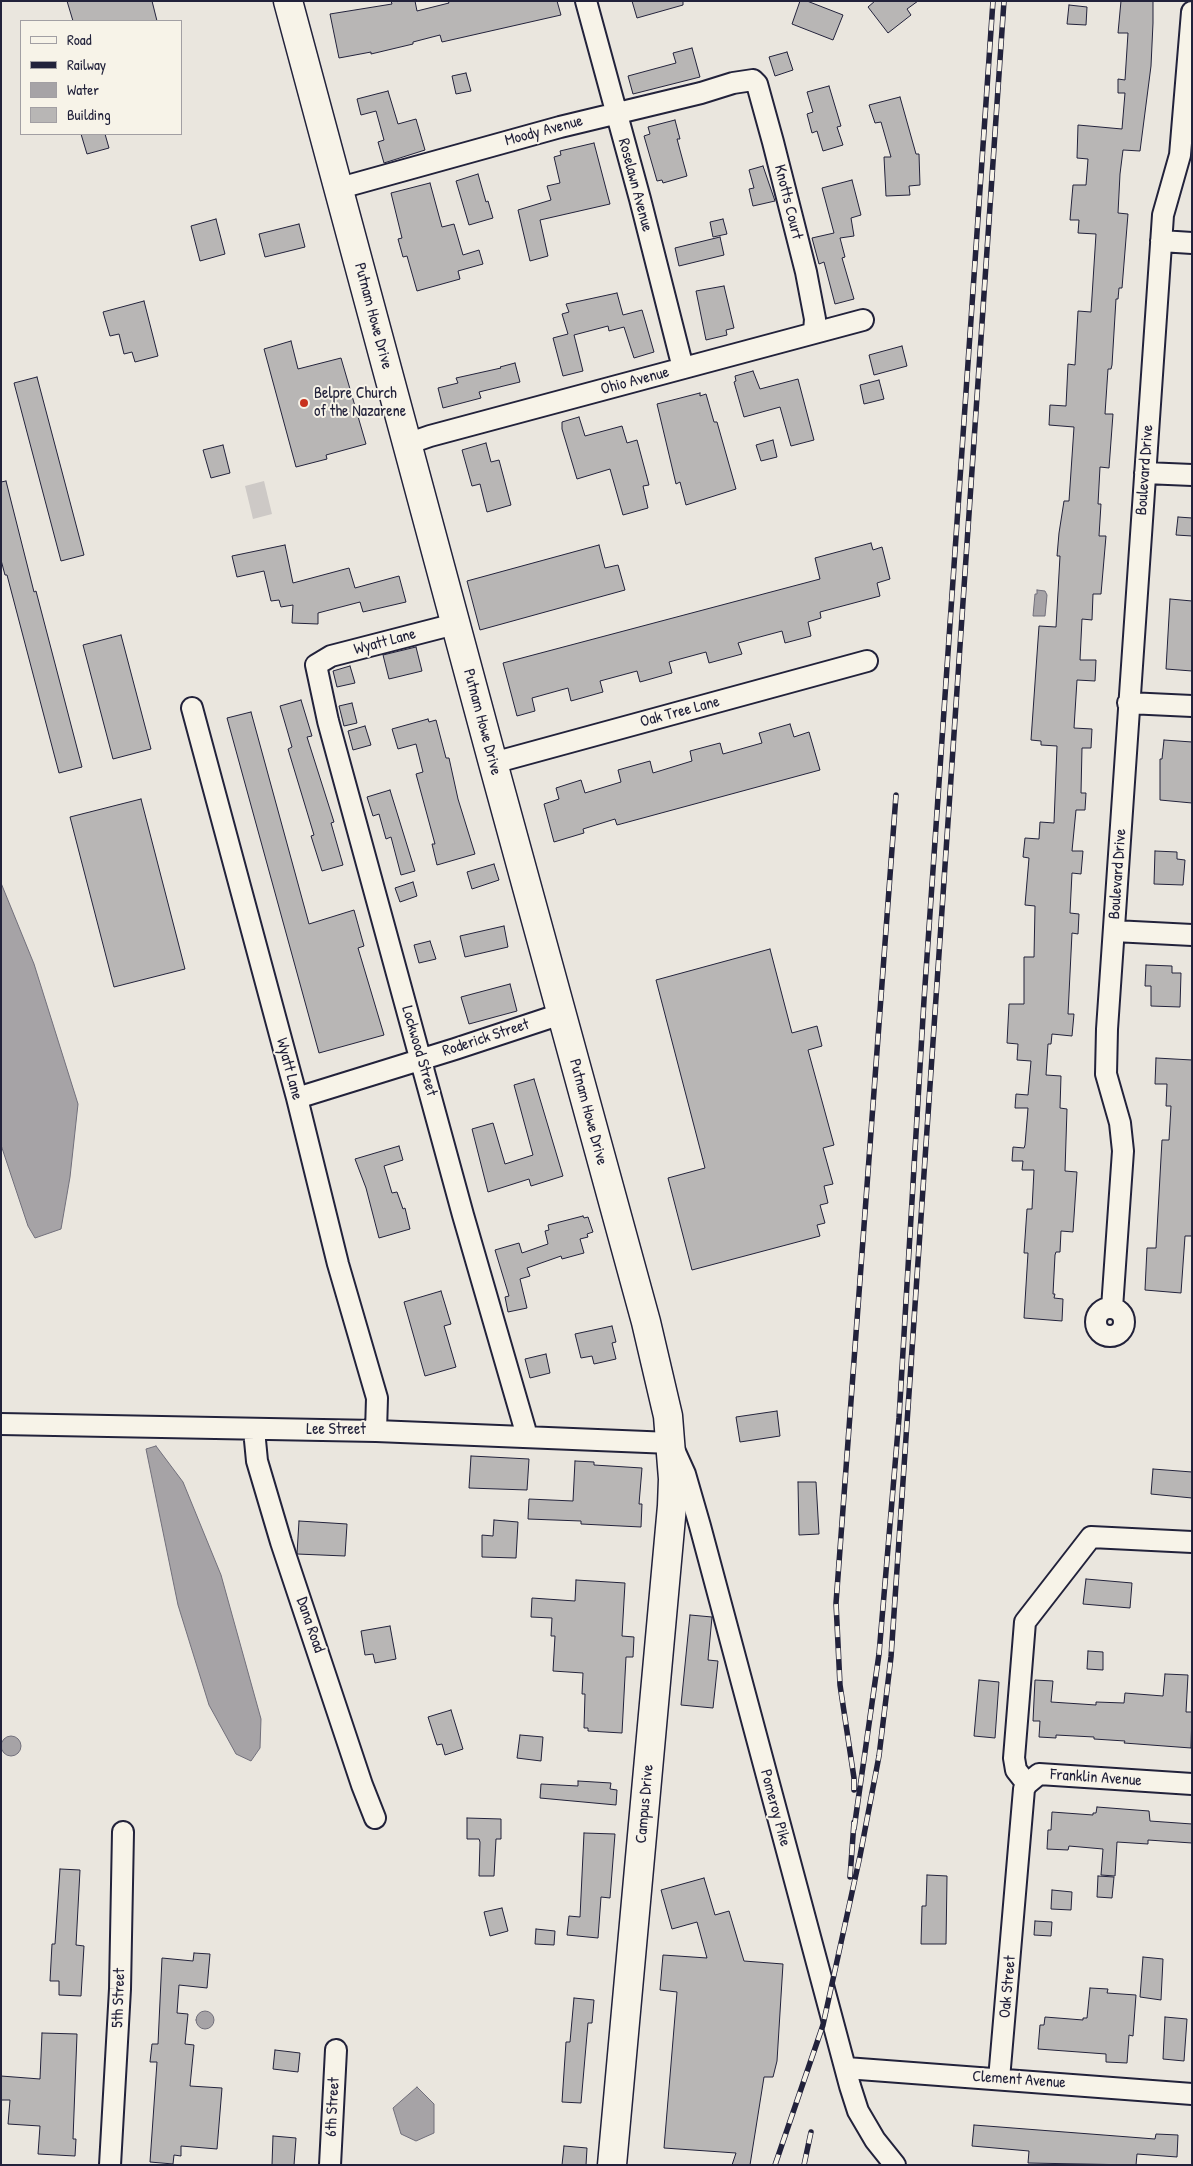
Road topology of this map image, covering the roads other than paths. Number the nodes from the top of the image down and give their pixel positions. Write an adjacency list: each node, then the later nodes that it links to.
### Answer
1 (288, 1): 6 (street, Putnam Howe Drive)
2 (586, 1): 5 (street, Roselawn Avenue)
3 (1192, 12): 7 (street, Boulevard Drive)
4 (750, 79): 5 (street, Moody Avenue); 10 (street, Knotts Court)
5 (616, 113): 6 (street, Moody Avenue); 11 (street, Roselawn Avenue)
6 (340, 188): 12 (street, Putnam Howe Drive)
7 (1161, 241): 8 (street); 13 (street, Boulevard Drive)
8 (1192, 244)
9 (863, 320): 10 (street, Ohio Avenue)
10 (814, 331): 11 (street, Ohio Avenue)
11 (683, 368): 12 (street, Ohio Avenue)
12 (407, 444): 15 (street, Putnam Howe Drive)
13 (1144, 473): 14 (street); 18 (street, Boulevard Drive)
14 (1192, 475)
15 (455, 624): 17 (street, Wyatt Lane); 21 (street, Putnam Howe Drive)
16 (867, 661): 21 (street, Oak Tree Lane)
17 (316, 665): 25 (street, Lockwood Street)
18 (1128, 703): 19 (street); 22 (street, Boulevard Drive)
19 (1192, 706)
20 (192, 708): 26 (street, Wyatt Lane)
21 (493, 763): 24 (street, Putnam Howe Drive)
22 (1114, 931): 23 (street, Boulevard Drive); 27 (street, Boulevard Drive)
23 (1192, 935)
24 (561, 1014): 25 (street, Roderick Street); 32 (street, Putnam Howe Drive)
25 (422, 1060): 26 (street, Roderick Street); 31 (street, Lockwood Street)
26 (297, 1098): 30 (street, Wyatt Lane)
27 (1112, 1308)
28 (1, 1424): 29 (street, Lee Street)
29 (254, 1430): 30 (street, Lee Street); 36 (street, Dana Road)
30 (376, 1430): 31 (street, Lee Street)
31 (524, 1437): 32 (street, Lee Street)
32 (670, 1443): 40 (street, Pomeroy Pike); 45 (street, Campus Drive)
33 (1192, 1542): 34 (street)
34 (1026, 1784): 35 (street, Franklin Avenue); 38 (street, Franklin Avenue)
35 (1192, 1784)
36 (375, 1818)
37 (124, 1832): 43 (street, 5th Street)
38 (1016, 1896): 41 (street, Oak Street)
39 (336, 2050): 44 (street, 6th Street)
40 (846, 2068): 41 (street, Clement Avenue); 46 (street, Pomeroy Pike)
41 (999, 2079): 42 (street, Clement Avenue)
42 (1192, 2094)
43 (110, 2165)
44 (330, 2165)
45 (612, 2165)
46 (895, 2165)

